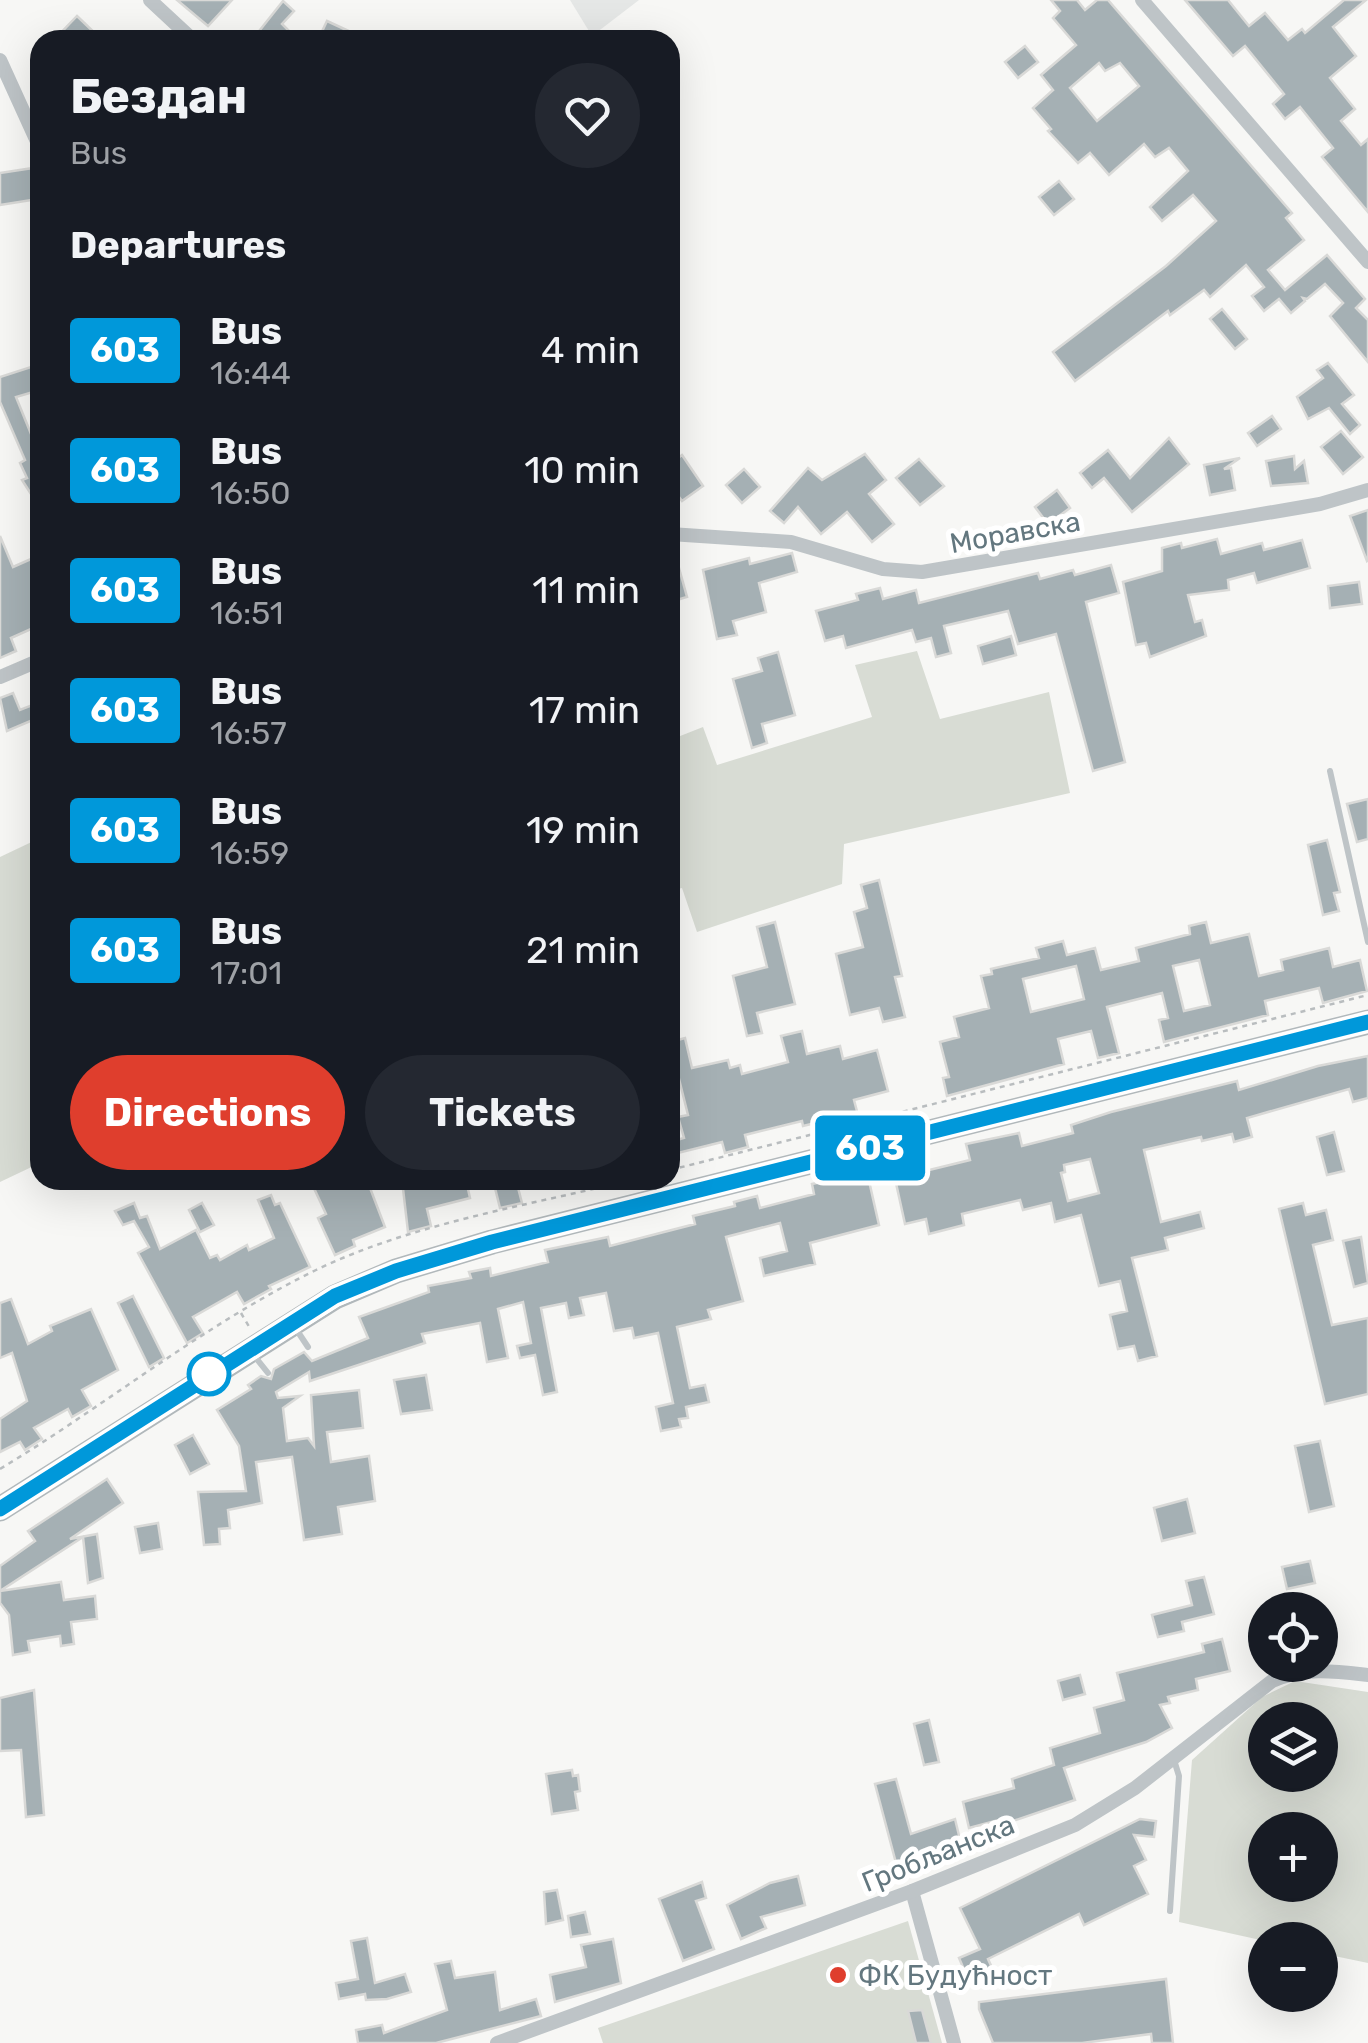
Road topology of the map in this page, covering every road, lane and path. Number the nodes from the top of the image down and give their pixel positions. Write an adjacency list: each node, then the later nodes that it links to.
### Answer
1 (150, 0): 3 (street)
2 (1142, 0): 6 (street)
3 (182, 30)
4 (0, 60): 5 (street)
5 (30, 126)
6 (1368, 262)
7 (1368, 490): 8 (street, Моравска)
8 (680, 535)
9 (30, 664): 10 (street)
10 (0, 677)
11 (1330, 771): 12 (lane)
12 (1368, 942)
13 (1368, 995): 15 (path)
14 (1368, 1022): 16 (main road)
15 (680, 1167)
16 (291, 1321): 17 (lane); 18 (main road)
17 (308, 1347)
18 (249, 1348): 19 (lane); 20 (main road)
19 (268, 1372)
20 (0, 1509)
21 (1368, 1675): 22 (street, Гробљанска)
22 (1174, 1759): 23 (street, Гробљанска); 24 (lane)
23 (912, 1892): 25 (street, Гробљанска); 26 (street)
24 (1170, 1911)
25 (497, 2043)
26 (954, 2043)

